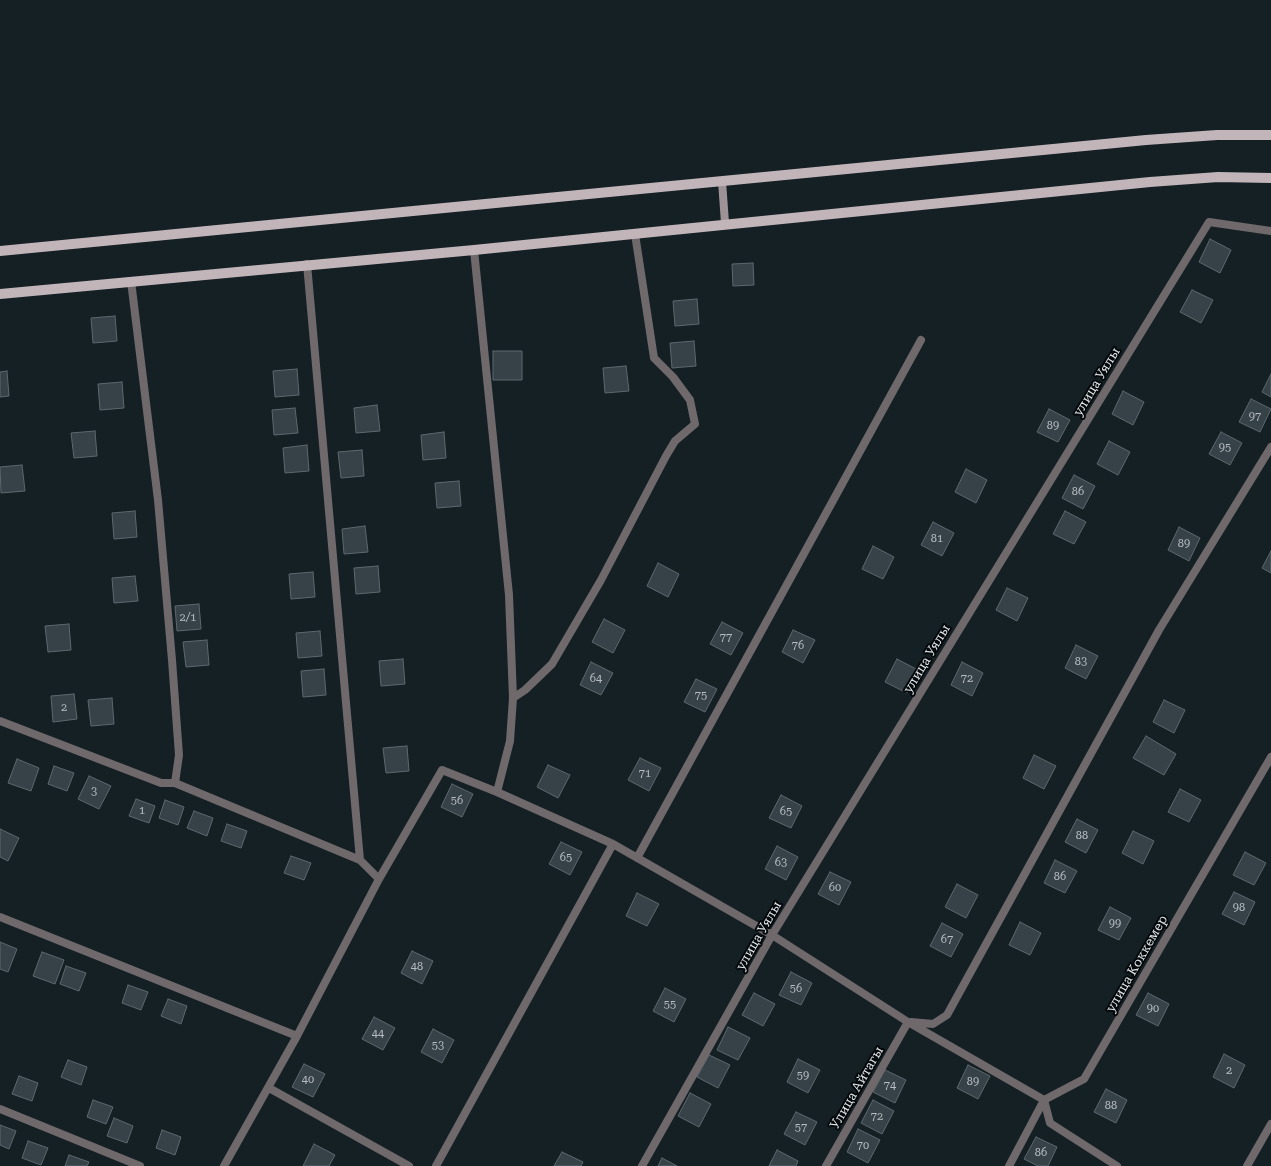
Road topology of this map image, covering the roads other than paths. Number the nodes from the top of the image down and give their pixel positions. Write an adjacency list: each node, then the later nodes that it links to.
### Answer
1 (1271, 135): 3 (main road)
2 (1271, 178): 4 (main road)
3 (722, 181): 4 (main road); 8 (main road)
4 (725, 223): 6 (main road)
5 (1271, 232): 24 (street, улица Уялы)
6 (636, 234): 7 (main road); 14 (street)
7 (474, 250): 9 (main road); 14 (street)
8 (0, 251)
9 (307, 264): 10 (main road); 21 (street)
10 (131, 281): 11 (main road); 17 (street)
11 (0, 294)
12 (921, 340): 20 (street)
13 (1271, 448): 25 (street)
14 (513, 698): 18 (street)
15 (0, 720): 17 (street)
16 (1271, 757): 28 (street, улица Коккемер)
17 (175, 782): 21 (street)
18 (497, 792): 19 (street); 22 (street)
19 (613, 844): 20 (street); 34 (street)
20 (638, 858): 24 (street)
21 (360, 860): 22 (street)
22 (379, 879): 26 (street)
23 (0, 917): 26 (street)
24 (772, 935): 25 (street); 35 (street, улица Уялы)
25 (908, 1022): 28 (street); 36 (street, Улица Айтагы)
26 (298, 1036): 27 (street)
27 (269, 1088): 32 (street); 33 (street)
28 (1044, 1100): 37 (street); 38 (street)
29 (0, 1109): 31 (street)
30 (1271, 1124): 39 (street)
31 (140, 1166)
32 (224, 1166)
33 (410, 1166)
34 (436, 1166)
35 (642, 1166)
36 (826, 1166)
37 (1009, 1166)
38 (1117, 1166)
39 (1247, 1166)

